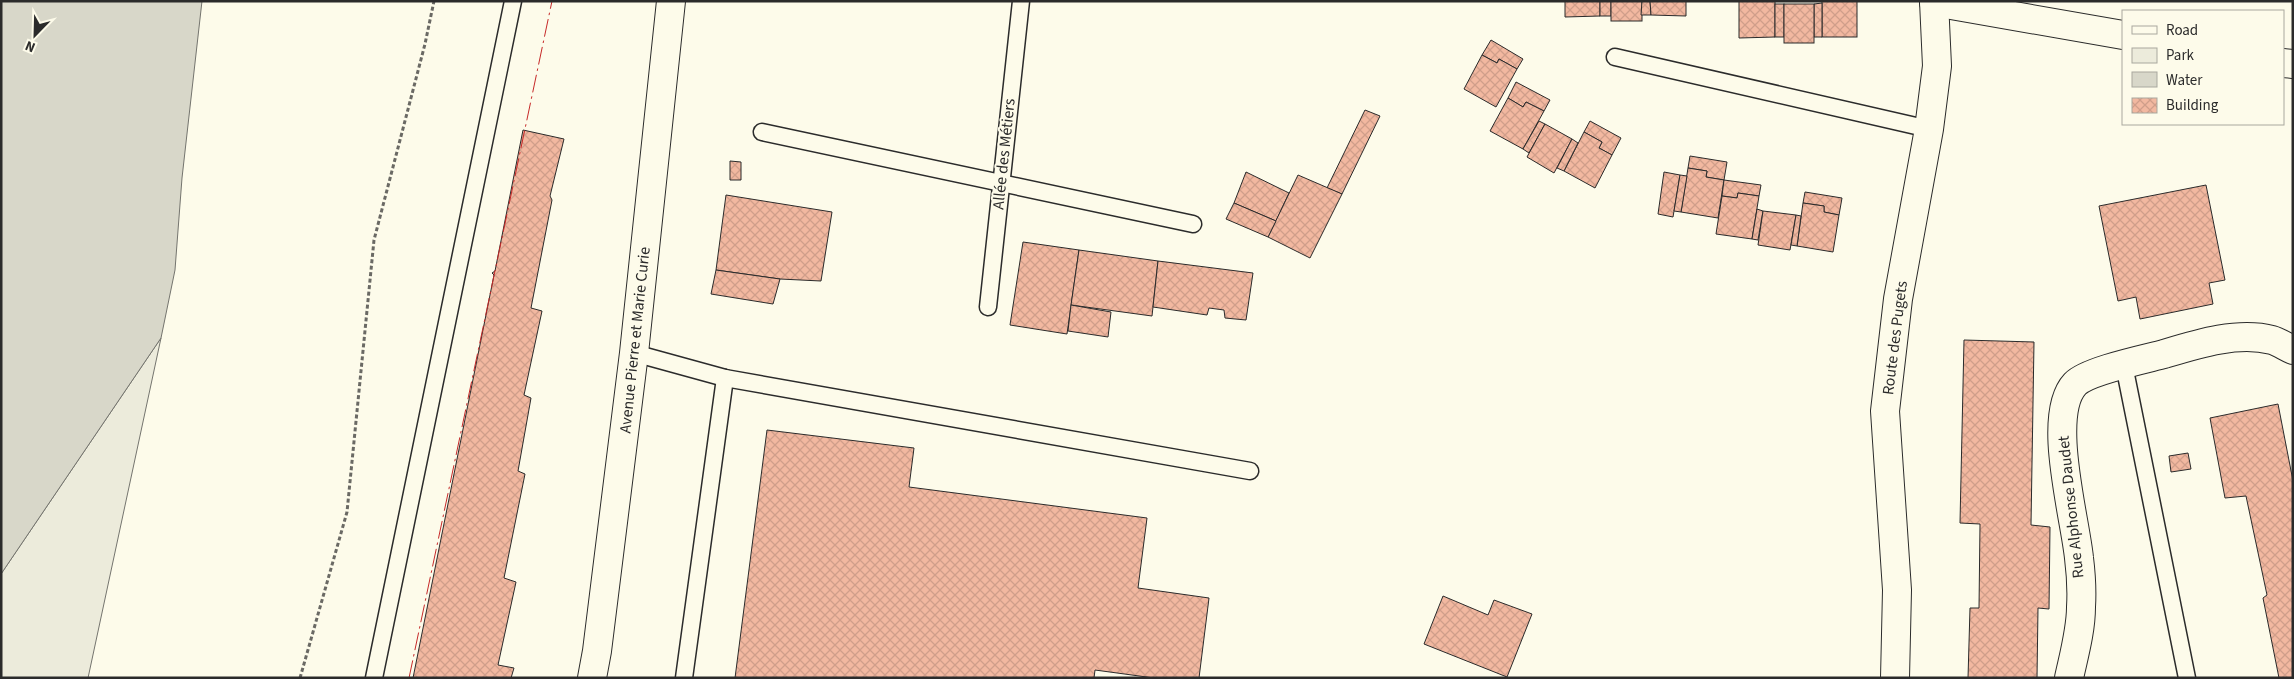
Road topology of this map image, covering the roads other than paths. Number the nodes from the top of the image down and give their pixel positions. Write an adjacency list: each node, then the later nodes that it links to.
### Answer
1 (514, 1): 17 (lane)
2 (670, 1): 13 (main road, Avenue Pierre et Marie Curie)
3 (1021, 1): 9 (lane, Allée des Métiers)
4 (1934, 2): 5 (main road); 7 (main road, Route des Pugets)
5 (2122, 35)
6 (1616, 57): 7 (lane)
7 (1929, 129): 20 (main road, Route des Pugets)
8 (762, 132): 9 (lane)
9 (1001, 183): 10 (lane); 11 (lane, Allée des Métiers)
10 (1193, 224)
11 (988, 307)
12 (2293, 350): 14 (main road, Rue Alphonse Daudet)
13 (634, 353): 15 (lane); 18 (main road, Avenue Pierre et Marie Curie)
14 (2124, 365): 21 (main road, Rue Alphonse Daudet); 22 (lane)
15 (725, 378): 16 (lane); 19 (lane)
16 (1250, 471)
17 (374, 678)
18 (592, 678)
19 (684, 678)
20 (1896, 678)
21 (2069, 678)
22 (2187, 678)

